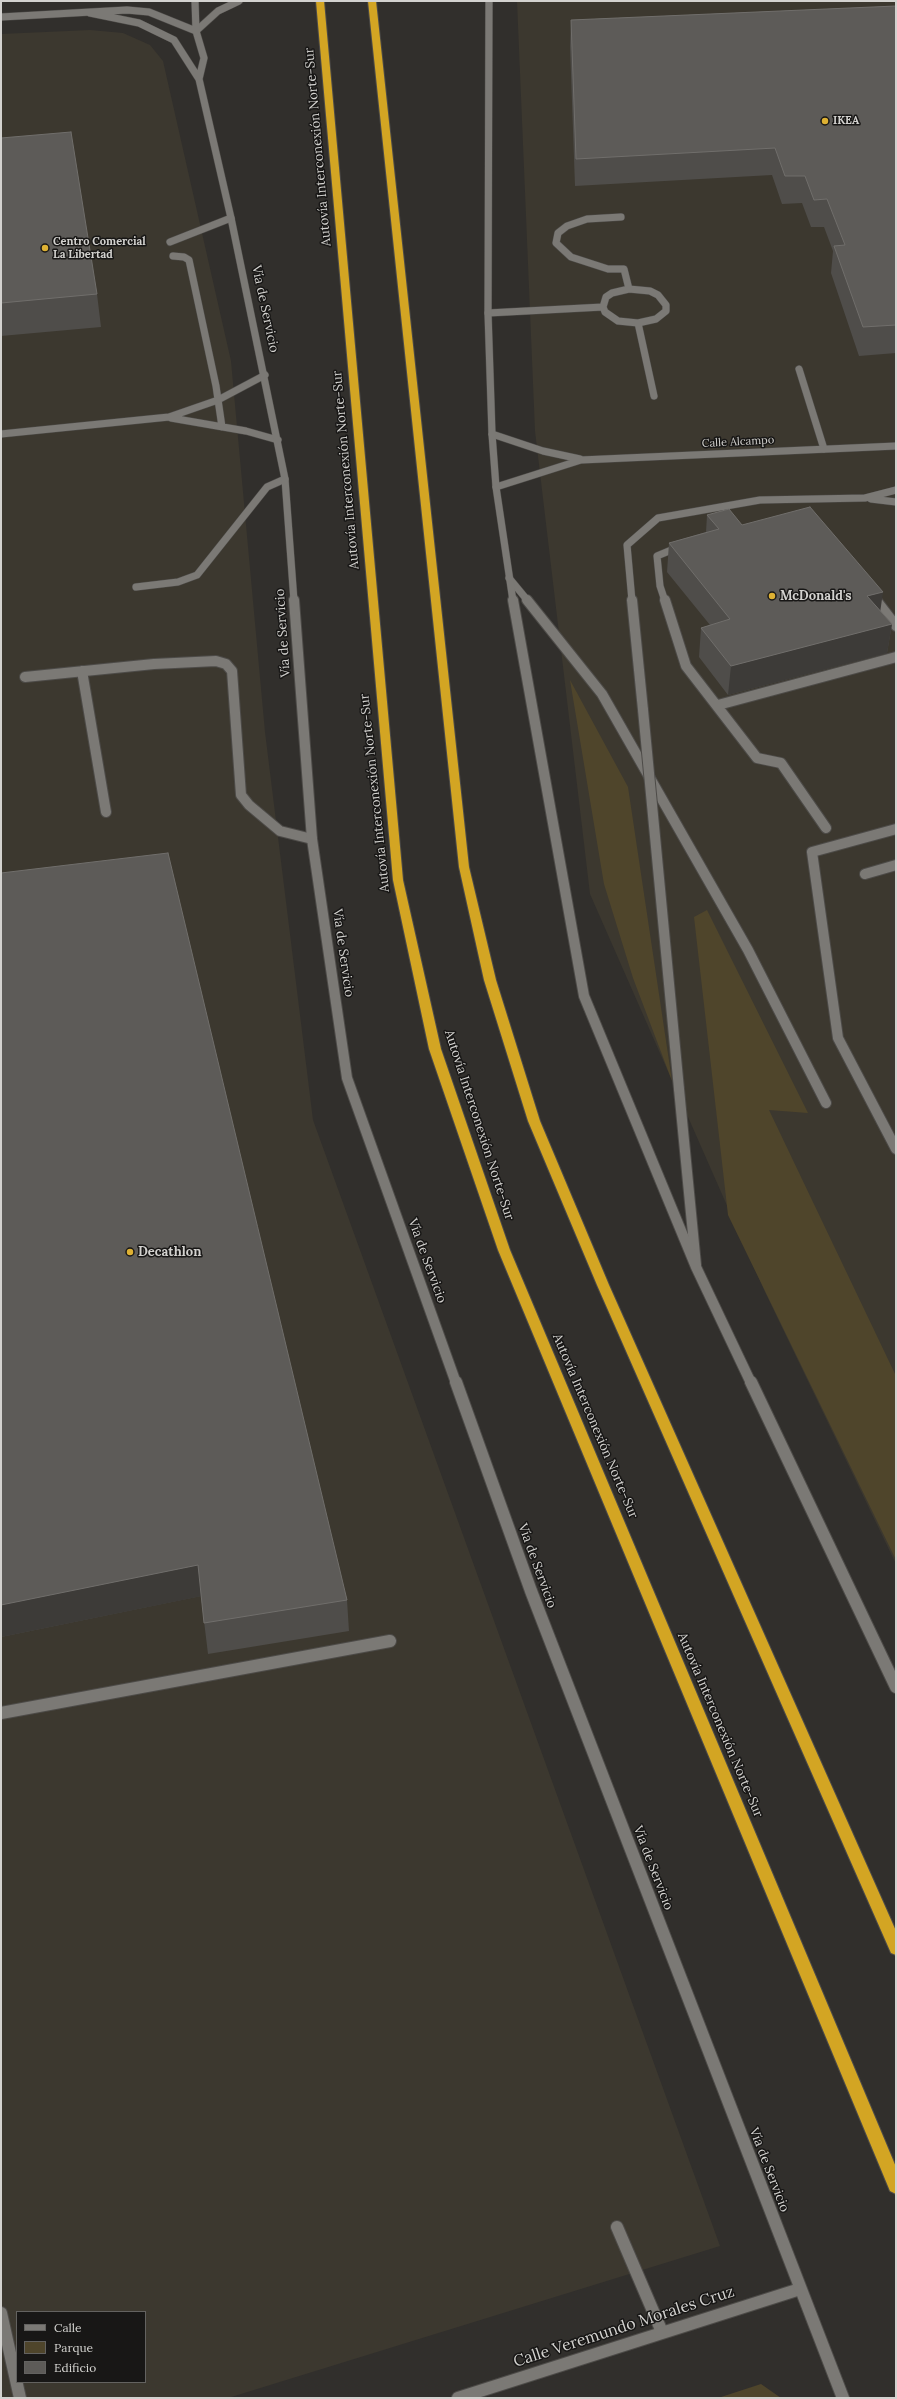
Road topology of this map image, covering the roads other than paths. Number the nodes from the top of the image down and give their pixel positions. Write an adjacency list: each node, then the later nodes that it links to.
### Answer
1 (195, 1): 8 (street)
2 (239, 1): 8 (street)
3 (320, 1): 57 (highway, Autovía Interconexión Norte-Sur)
4 (372, 1): 56 (highway)
5 (489, 1): 16 (street)
6 (90, 13): 7 (street); 8 (street); 9 (street)
7 (1, 17)
8 (196, 31): 9 (street)
9 (199, 79): 11 (street, Vía de Servicio)
10 (621, 217): 14 (street)
11 (231, 218): 12 (street); 19 (street, Vía de Servicio)
12 (170, 242)
13 (173, 256): 21 (street)
14 (629, 289): 15 (street); 17 (street)
15 (603, 307): 16 (street); 17 (street)
16 (488, 313): 25 (street)
17 (638, 323): 20 (street)
18 (799, 369): 28 (street)
19 (265, 375): 21 (street); 26 (street, Vía de Servicio)
20 (654, 396)
21 (218, 400): 22 (street); 23 (street)
22 (169, 418): 23 (street); 24 (street)
23 (222, 427): 26 (street)
24 (1, 434)
25 (492, 434): 29 (street, Calle Alcampo); 31 (street)
26 (278, 440): 30 (street, Vía de Servicio)
27 (896, 446): 28 (street, Calle Alcampo)
28 (824, 449): 29 (street, Calle Alcampo)
29 (582, 460): 31 (street, Calle Alcampo)
30 (285, 479): 37 (street); 47 (street, Vía de Servicio)
31 (496, 487): 36 (street)
32 (896, 490): 33 (street)
33 (865, 498): 34 (street); 52 (street, bridge)
34 (896, 502)
35 (690, 541): 43 (street)
36 (509, 578): 50 (street); 52 (street)
37 (136, 587)
38 (868, 590): 39 (street)
39 (896, 626)
40 (896, 657): 43 (street)
41 (82, 671): 42 (street); 44 (street); 47 (street)
42 (25, 677)
43 (718, 705): 45 (street)
44 (106, 812)
45 (826, 828)
46 (896, 829): 51 (street)
47 (312, 839): 59 (street, Vía de Servicio)
48 (896, 865): 49 (street)
49 (865, 874)
50 (826, 1102)
51 (896, 1149)
52 (696, 1266): 54 (street)
53 (390, 1641): 55 (street)
54 (896, 1687)
55 (1, 1713)
56 (896, 1948)
57 (896, 2186)
58 (617, 2227): 61 (street)
59 (800, 2290): 61 (street, Calle Veremundo Morales Cruz); 66 (street, Vía de Servicio)
60 (1, 2313): 62 (street)
61 (662, 2332): 65 (street, Calle Veremundo Morales Cruz)
62 (16, 2380)
63 (17, 2383): 64 (street)
64 (20, 2398)
65 (458, 2398)
66 (843, 2398)

